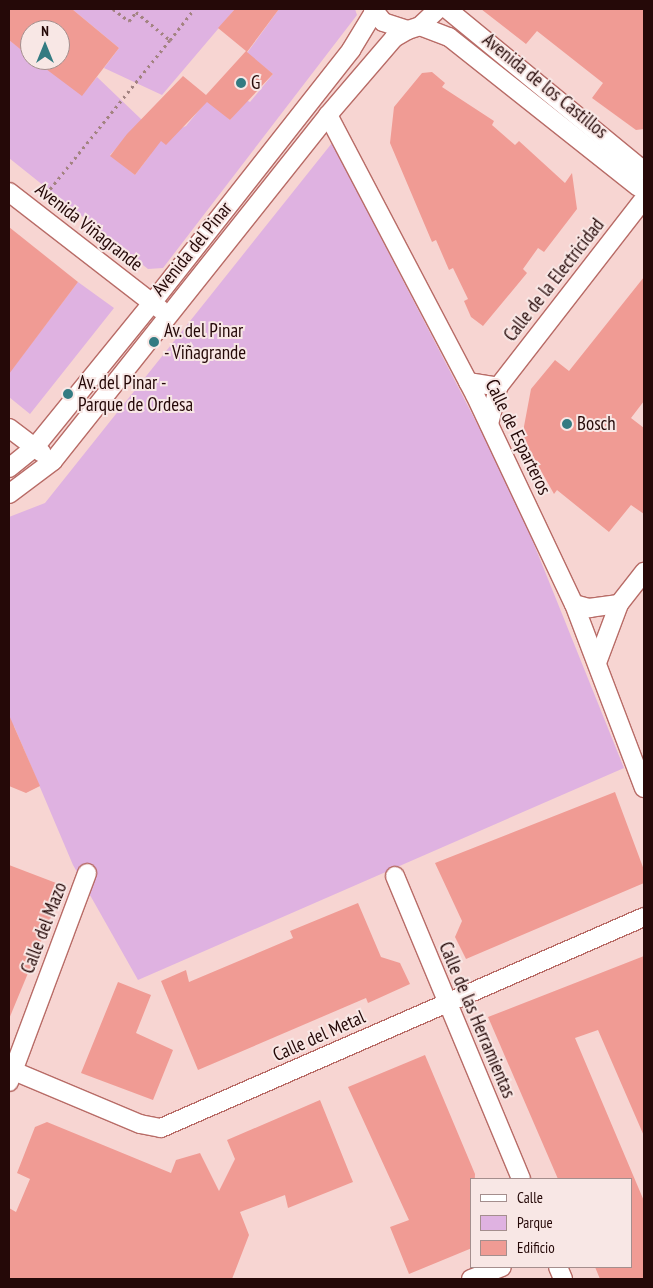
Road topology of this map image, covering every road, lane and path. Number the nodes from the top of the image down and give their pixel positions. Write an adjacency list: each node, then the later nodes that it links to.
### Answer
1 (113, 9): 7 (path)
2 (194, 9): 7 (path)
3 (438, 9): 6 (street, Avenida del Pinar)
4 (447, 9): 9 (street, Avenida de los Castillos)
5 (373, 10): 6 (street, Avenida de los Castillos); 12 (street, Avenida del Pinar)
6 (414, 28): 8 (street, Avenida del Pinar); 9 (street, Avenida de los Castillos)
7 (170, 40): 11 (path)
8 (328, 115): 13 (street, Avenida del Pinar); 15 (street, Calle de Esparteros)
9 (643, 187): 14 (street, Calle de la Electricidad)
10 (9, 192): 11 (street, Avenida Viñagrande)
11 (32, 211): 12 (street, Avenida Viñagrande)
12 (152, 303): 13 (street, Avenida Viñagrande); 18 (street, Avenida del Pinar)
13 (167, 314): 19 (street, Avenida del Pinar)
14 (498, 386): 15 (street); 16 (street, Calle de la Electricidad)
15 (471, 388): 16 (street, Calle de Esparteros)
16 (488, 424): 23 (street, Calle de Esparteros)
17 (9, 428): 18 (street)
18 (34, 447): 19 (street); 20 (street, Avenida del Pinar)
19 (53, 461): 21 (street, Avenida del Pinar)
20 (9, 468)
21 (9, 494)
22 (644, 572): 24 (street)
23 (574, 604): 24 (street); 25 (street, Calle de Esparteros)
24 (619, 604): 25 (street)
25 (598, 660): 26 (street, Calle de Esparteros)
26 (644, 788)
27 (87, 873): 31 (street, Calle del Mazo)
28 (395, 876): 30 (street, Calle de las Herramientas)
29 (644, 917): 30 (street, Calle del Metal)
30 (448, 1003): 31 (street, Calle del Metal); 32 (street, Calle de las Herramientas)
31 (10, 1074)
32 (521, 1178)
33 (499, 1268): 34 (street)
34 (471, 1279)

